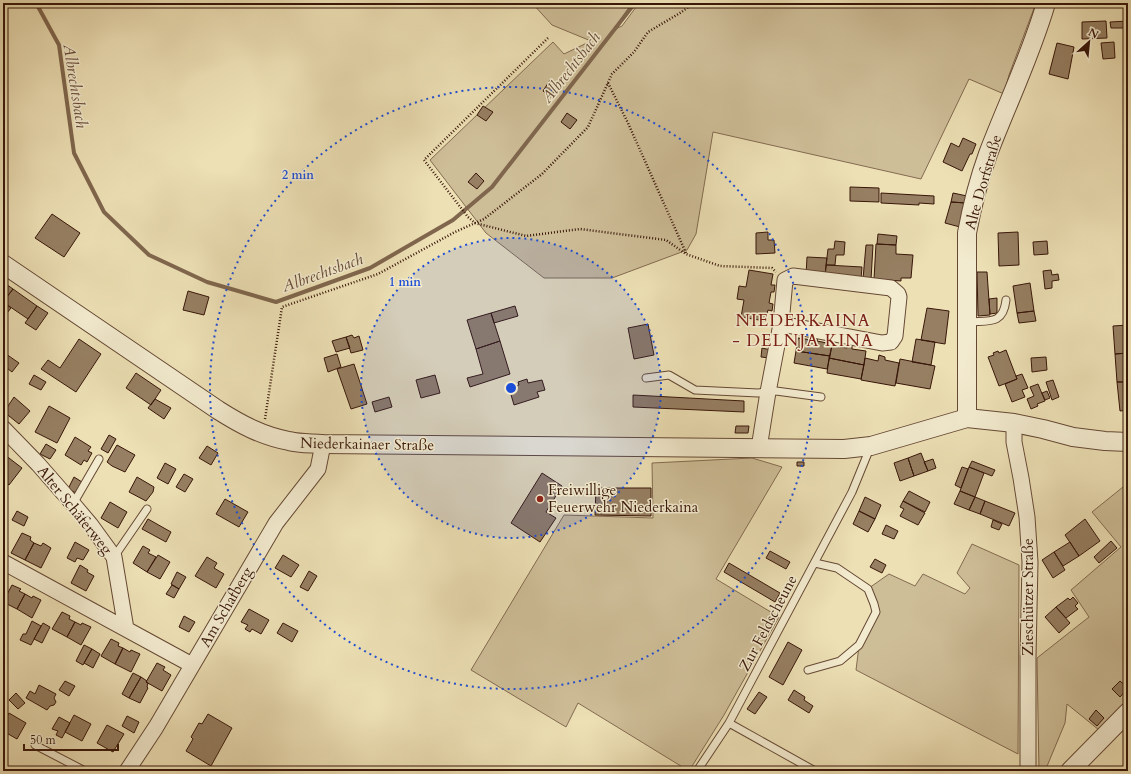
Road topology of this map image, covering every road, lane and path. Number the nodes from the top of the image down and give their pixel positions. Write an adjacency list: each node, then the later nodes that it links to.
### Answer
1 (694, 3): 4 (path)
2 (1046, 3): 10 (street, Alte Dorfstraße)
3 (548, 38): 5 (path)
4 (608, 83): 5 (path); 6 (path)
5 (474, 224): 6 (path); 18 (path)
6 (686, 254): 8 (path)
7 (3, 264): 18 (street, Niederkainaer Straße)
8 (785, 280): 11 (street); 11 (street)
9 (1006, 300): 10 (lane)
10 (966, 322): 15 (street, Alte Dorfstraße)
11 (781, 324): 13 (street)
12 (646, 378): 13 (lane)
13 (768, 392): 14 (lane); 22 (street)
14 (821, 397)
15 (967, 418): 16 (street, Niederkainaer Straße); 21 (street, Niederkainaer Straße)
16 (1014, 423): 19 (street, Niederkainaer Straße); 39 (street, Zieschützer Straße)
17 (3, 428): 24 (street, Alter Schäferweg)
18 (263, 434): 20 (street, Niederkainaer Straße)
19 (1128, 442)
20 (323, 444): 22 (street, Niederkainaer Straße); 30 (street, Am Schafberg)
21 (871, 446): 22 (street, Niederkainaer Straße); 28 (lane, Zur Feldscheune)
22 (759, 448)
23 (99, 459): 24 (lane)
24 (73, 504): 26 (street, Alter Schäferweg)
25 (147, 509): 26 (lane)
26 (114, 557): 29 (street, Alter Schäferweg)
27 (3, 562): 29 (street)
28 (815, 563): 31 (lane); 33 (lane, Zur Feldscheune)
29 (126, 629): 30 (street)
30 (192, 665): 36 (street, Am Schafberg)
31 (808, 670)
32 (1128, 712): 40 (street)
33 (729, 723): 37 (lane, Zur Feldscheune); 38 (lane)
34 (35, 745): 35 (lane)
35 (84, 771)
36 (127, 771)
37 (697, 771)
38 (814, 771)
39 (1028, 771)
40 (1070, 771)

